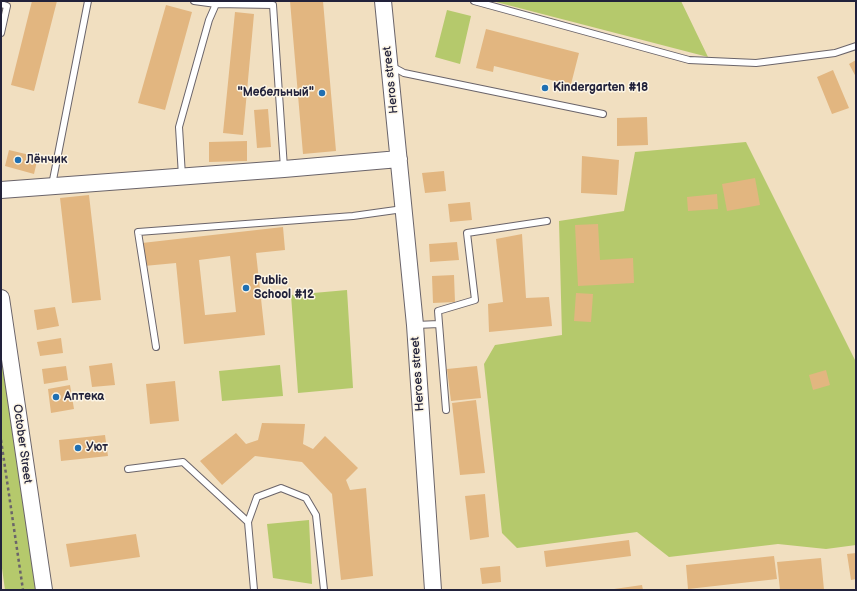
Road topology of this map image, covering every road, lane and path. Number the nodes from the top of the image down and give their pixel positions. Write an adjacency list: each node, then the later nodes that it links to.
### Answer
1 (88, 1): 14 (lane)
2 (194, 1): 6 (lane)
3 (383, 1): 9 (street, Heros street)
4 (474, 1): 8 (lane)
5 (1, 4): 7 (lane)
6 (216, 4): 12 (lane); 13 (lane)
7 (1, 33)
8 (856, 46)
9 (390, 66): 10 (lane); 11 (street, Heros street)
10 (603, 114)
11 (399, 158): 12 (street); 16 (street, Heroes street)
12 (284, 169): 13 (street)
13 (182, 176): 14 (street)
14 (52, 185): 15 (street)
15 (1, 190)
16 (404, 209): 20 (street, Heroes street); 21 (lane)
17 (547, 221): 19 (lane)
18 (1, 298): 27 (street, October Street)
19 (439, 324): 20 (lane); 22 (lane)
20 (415, 325): 30 (street, Heroes street)
21 (156, 347)
22 (446, 410)
23 (1, 440): 26 (path)
24 (128, 469): 25 (lane)
25 (248, 522): 28 (lane); 29 (lane)
26 (23, 590)
27 (44, 590)
28 (254, 590)
29 (324, 590)
30 (432, 590)

